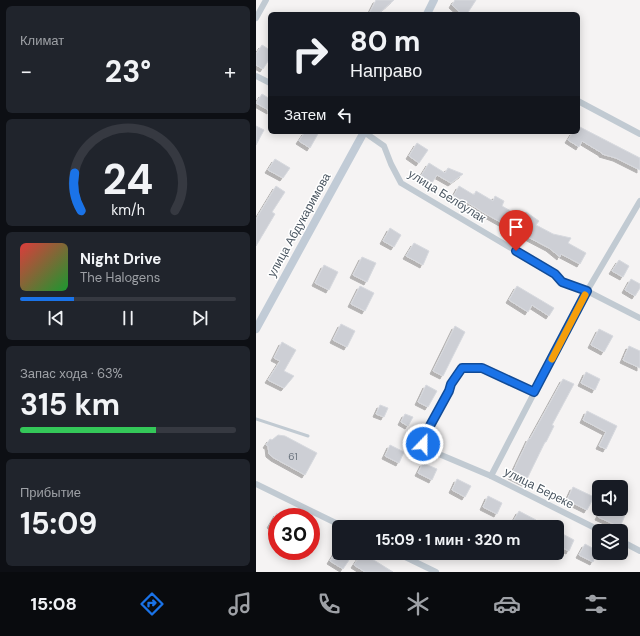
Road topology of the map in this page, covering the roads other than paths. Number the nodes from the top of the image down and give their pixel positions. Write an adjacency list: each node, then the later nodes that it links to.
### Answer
1 (266, 0): 4 (street)
2 (434, 0): 3 (main road)
3 (427, 12)
4 (256, 18)
5 (256, 76): 6 (street)
6 (268, 82)
7 (580, 102): 10 (street)
8 (363, 134): 14 (main road, улица Абдукаримова)
9 (367, 134): 12 (street, улица Белбулак)
10 (640, 134)
11 (640, 201): 12 (street, улица Береке)
12 (587, 291): 13 (street, улица Белбулак); 15 (street, улица Береке)
13 (640, 318)
14 (256, 329)
15 (534, 392): 18 (street, улица Береке); 18 (street)
16 (256, 419): 17 (lane)
17 (308, 436)
18 (490, 476): 21 (street, улица Береке)
19 (256, 484): 20 (street)
20 (332, 521)
21 (592, 527)
22 (628, 545): 23 (street)
23 (640, 551)
24 (411, 560): 25 (street)
25 (432, 571)

